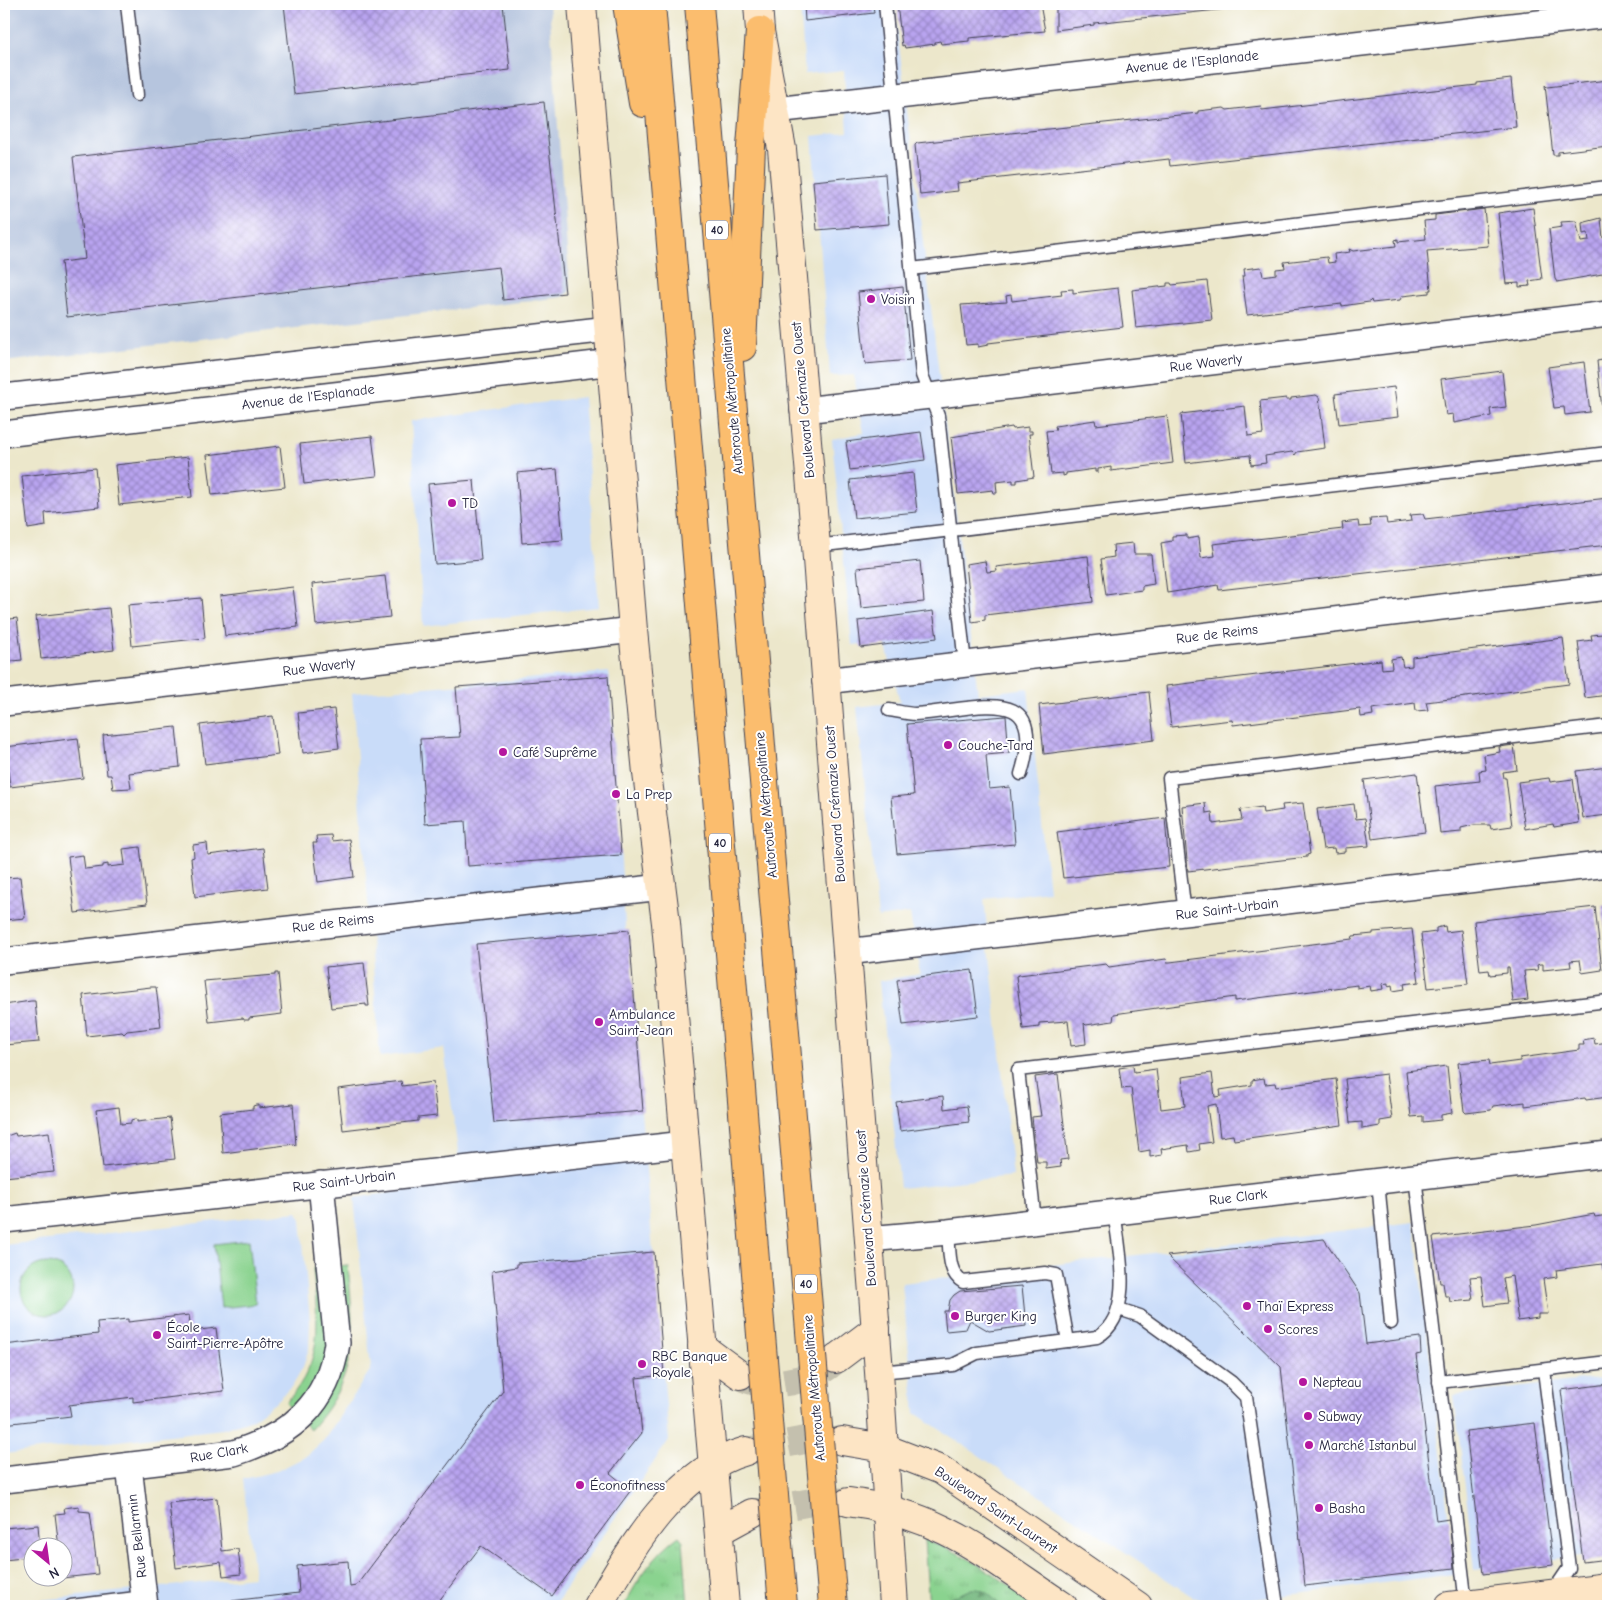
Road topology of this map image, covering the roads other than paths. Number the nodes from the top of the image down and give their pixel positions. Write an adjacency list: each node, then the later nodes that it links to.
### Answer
1 (127, 4): 10 (lane)
2 (582, 4): 17 (main road)
3 (627, 4): 15 (highway)
4 (651, 4): 15 (highway, 40)
5 (699, 4): 24 (highway, Autoroute Métropolitaine / 40)
6 (758, 4): 9 (main road, Boulevard Crémazie Ouest)
7 (885, 4): 11 (lane)
8 (1608, 15): 11 (street, Avenue de l'Esplanade)
9 (760, 31): 12 (main road, Boulevard Crémazie Ouest); 24 (highway)
10 (137, 95)
11 (893, 96): 12 (street, Avenue de l'Esplanade); 14 (lane)
12 (775, 110): 21 (main road, Boulevard Crémazie Ouest)
13 (1608, 187): 14 (lane)
14 (911, 269): 19 (lane)
15 (674, 299): 79 (highway, 40, bridge)
16 (1608, 314): 19 (street, Rue Waverly)
17 (609, 329): 18 (main road); 20 (street)
18 (613, 362): 22 (street, Avenue de l'Esplanade); 28 (main road)
19 (930, 396): 21 (street, Rue Waverly); 25 (lane)
20 (4, 397)
21 (803, 410): 26 (main road, Boulevard Crémazie Ouest)
22 (4, 434)
23 (1608, 453): 25 (lane)
24 (736, 456): 80 (highway, Autoroute Métropolitaine / 40, bridge)
25 (950, 530): 26 (lane); 29 (lane)
26 (816, 546): 30 (main road, Boulevard Crémazie Ouest)
27 (1608, 587): 29 (street, Rue de Reims)
28 (633, 630): 31 (street, Rue Waverly); 36 (main road)
29 (965, 664): 30 (street, Rue de Reims)
30 (826, 681): 38 (main road, Boulevard Crémazie Ouest)
31 (4, 703)
32 (889, 710): 34 (lane)
33 (1608, 726): 37 (lane)
34 (1020, 774)
35 (1608, 864): 37 (street, Rue Saint-Urbain)
36 (662, 887): 39 (street, Rue de Reims); 41 (main road)
37 (1185, 914): 38 (street, Rue Saint-Urbain)
38 (846, 952): 50 (main road, Boulevard Crémazie Ouest)
39 (4, 961)
40 (1608, 1001): 48 (lane)
41 (685, 1144): 45 (street, Rue Saint-Urbain); 55 (main road)
42 (1608, 1154): 43 (street, Rue Clark)
43 (1415, 1177): 44 (street, Rue Clark); 61 (lane)
44 (1378, 1180): 46 (street, Rue Clark); 52 (lane)
45 (321, 1184): 47 (street, Rue Saint-Urbain); 65 (street, Rue Clark)
46 (1114, 1212): 48 (street, Rue Clark); 51 (lane)
47 (4, 1220)
48 (1035, 1221): 49 (street, Rue Clark)
49 (948, 1232): 50 (street, Rue Clark); 54 (lane)
50 (868, 1239): 53 (main road, Boulevard Crémazie Ouest)
51 (1118, 1309): 54 (lane); 84 (lane)
52 (1391, 1323)
53 (876, 1329): 56 (main road); 59 (main road, Boulevard Crémazie Ouest)
54 (1068, 1341): 59 (lane)
55 (702, 1347): 60 (main road); 66 (main road)
56 (836, 1359)
57 (1608, 1362): 58 (lane)
58 (1544, 1370): 61 (lane); 73 (lane)
59 (879, 1372): 63 (main road, Boulevard Crémazie Ouest)
60 (740, 1375)
61 (1438, 1382): 75 (lane)
62 (842, 1440): 63 (main road, Boulevard Saint-Laurent)
63 (884, 1448): 69 (main road, Boulevard Crémazie Ouest); 83 (main road, Boulevard Saint-Laurent)
64 (746, 1451): 66 (main road)
65 (129, 1466): 67 (street, Rue Clark); 74 (street, Rue Bellarmin)
66 (712, 1467): 71 (main road); 77 (main road)
67 (4, 1480)
68 (848, 1502): 69 (main road)
69 (887, 1509): 81 (main road, Boulevard Crémazie Ouest); 82 (main road)
70 (752, 1513): 71 (main road)
71 (719, 1531): 78 (main road)
72 (1608, 1587): 73 (main road)
73 (1552, 1600): 75 (main road)
74 (145, 1602): 76 (lane)
75 (1458, 1605)
76 (71, 1606)
77 (598, 1606)
78 (725, 1606)
79 (783, 1606)
80 (833, 1606)
81 (894, 1606)
82 (1063, 1606)
83 (1138, 1606)
84 (1277, 1606)

